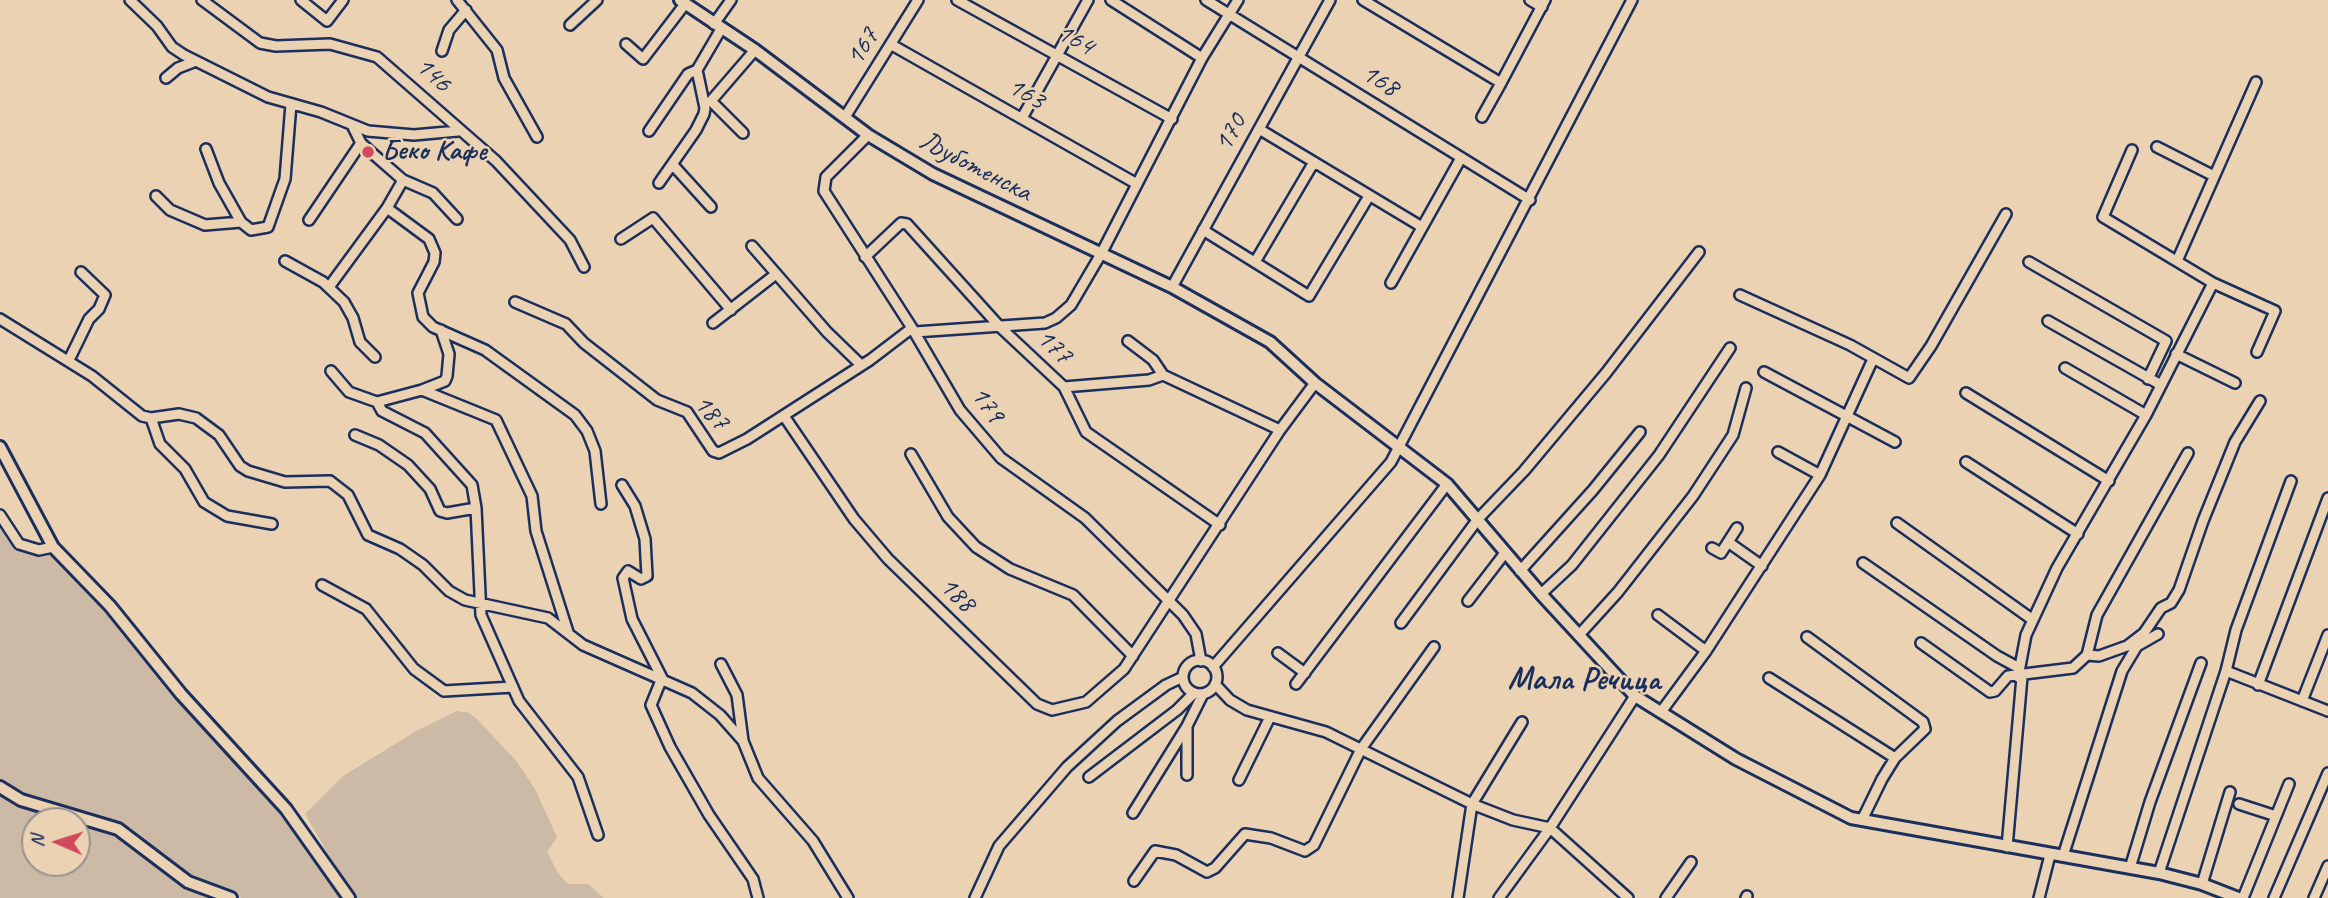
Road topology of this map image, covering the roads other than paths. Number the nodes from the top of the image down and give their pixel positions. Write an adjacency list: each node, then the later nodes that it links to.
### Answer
1 (130, 0): 31 (street)
2 (202, 0): 43 (street, 146)
3 (301, 0): 4 (street)
4 (343, 0)
5 (457, 0): 20 (street)
6 (597, 0): 22 (street)
7 (731, 0): 23 (street)
8 (918, 0): 25 (street, 167)
9 (957, 0): 28 (street, 164)
10 (1088, 0): 28 (street)
11 (1111, 0): 30 (street)
12 (1206, 0): 21 (street, 168)
13 (1238, 0): 21 (street)
14 (1330, 0): 29 (street, 170)
15 (1363, 0): 35 (street)
16 (1530, 0): 19 (street)
17 (1632, 0): 61 (street)
18 (682, 2): 23 (main road, Љуботенска); 24 (street)
19 (1544, 3): 35 (street)
20 (466, 10): 27 (street, 146); 47 (street)
21 (1228, 14): 29 (street, 168); 30 (street)
22 (570, 25)
23 (718, 27): 26 (main road, Љуботенска); 32 (street)
24 (626, 44)
25 (892, 45): 37 (street, 167); 39 (street, 163)
26 (755, 50): 37 (main road, Љуботенска); 45 (street)
27 (442, 51)
28 (1057, 57): 39 (street); 40 (street, 164)
29 (1299, 57): 42 (street, 170); 52 (street, 168)
30 (1202, 58): 40 (street)
31 (196, 61): 33 (street); 36 (street)
32 (698, 71): 44 (street); 54 (street)
33 (166, 78)
34 (2256, 82): 55 (street)
35 (1501, 83): 38 (street)
36 (291, 104): 41 (street); 67 (street)
37 (845, 117): 46 (main road, Љуботенска)
38 (1482, 117)
39 (1022, 118): 58 (street, 163)
40 (1172, 118): 58 (street)
41 (352, 125): 43 (street); 48 (street)
42 (1259, 130): 53 (street); 69 (street, 170)
43 (457, 131): 79 (street, 146)
44 (649, 131)
45 (743, 133)
46 (868, 135): 73 (main road, Љуботенска); 74 (street, 179)
47 (537, 137)
48 (361, 143): 56 (street); 66 (street)
49 (2157, 147): 55 (street)
50 (206, 149): 67 (street)
51 (2132, 150): 76 (street)
52 (1461, 158): 61 (street, 168); 68 (street)
53 (1314, 162): 60 (street); 77 (street)
54 (673, 165): 57 (street); 62 (street)
55 (2214, 176): 76 (street)
56 (403, 180): 63 (street); 65 (street)
57 (659, 183)
58 (1137, 184): 73 (street)
59 (156, 196): 67 (street)
60 (1369, 196): 68 (street); 77 (street)
61 (1530, 200): 125 (street)
62 (710, 207)
63 (387, 208): 84 (street); 93 (street)
64 (2006, 214): 100 (street)
65 (457, 219)
66 (309, 220)
67 (241, 222)
68 (1422, 227): 83 (street)
69 (1203, 230): 77 (street); 85 (street, 170)
70 (621, 239): 88 (street)
71 (752, 246): 81 (street)
72 (1699, 252): 140 (street)
73 (1101, 254): 85 (main road, Љуботенска); 92 (street)
74 (865, 257): 92 (street, 177); 94 (street, 179)
75 (285, 261): 84 (street)
76 (2177, 261): 82 (street)
77 (1255, 262)
78 (2029, 262): 107 (street)
79 (584, 267)
80 (81, 272): 101 (street)
81 (776, 274): 88 (street); 102 (street)
82 (2213, 282): 97 (street); 98 (street)
83 (1391, 283)
84 (329, 287): 99 (street)
85 (1172, 287): 108 (main road, Љуботенска)
86 (1740, 295): 100 (street)
87 (515, 302): 119 (street, 187)
88 (731, 310): 91 (street)
89 (0, 319): 101 (street)
90 (2048, 321): 107 (street)
91 (713, 323)
92 (1000, 327): 94 (street); 111 (street, 177)
93 (441, 330): 113 (street); 137 (street)
94 (914, 330): 102 (street, 187); 155 (street, 179)
95 (1128, 341): 106 (street)
96 (1730, 348): 154 (street)
97 (2257, 352)
98 (2176, 354): 109 (street); 110 (street)
99 (375, 357)
100 (1873, 359): 117 (street)
101 (69, 360): 120 (street)
102 (861, 365): 119 (street, 187)
103 (2065, 368): 118 (street)
104 (331, 371): 116 (street)
105 (1764, 372): 117 (street)
106 (1163, 375): 111 (street); 121 (street)
107 (2148, 379): 110 (street)
108 (1315, 383): 121 (street, 188); 125 (main road, Љуботенска)
109 (2235, 383)
110 (2161, 385): 118 (street)
111 (1064, 387): 143 (street, 177)
112 (1746, 388): 163 (street)
113 (422, 390): 116 (street); 161 (street)
114 (1966, 393): 132 (street)
115 (2260, 401): 170 (street)
116 (377, 402): 138 (street)
117 (1849, 415): 124 (street); 131 (street)
118 (2146, 415): 132 (street)
119 (784, 416): 171 (street, 188)
120 (151, 418): 142 (street); 157 (street)
121 (1280, 430): 143 (street, 188)
122 (1640, 432): 152 (street)
123 (355, 435): 138 (street)
124 (1895, 442)
125 (1399, 445): 134 (main road, Љуботенска); 175 (street)
126 (0, 447): 147 (main road)
127 (1778, 452): 131 (street)
128 (2188, 453): 170 (street)
129 (911, 454): 171 (street)
130 (1966, 462): 145 (street)
131 (1820, 475): 151 (street)
132 (2109, 481): 145 (street)
133 (2291, 481): 176 (street)
134 (1447, 484): 140 (main road, Љуботенска); 177 (street)
135 (622, 485): 180 (street)
136 (2328, 498): 184 (street)
137 (601, 505)
138 (476, 508): 157 (street)
139 (0, 515): 147 (street)
140 (1478, 519): 149 (main road, Љуботенска); 160 (street)
141 (1897, 523): 159 (street)
142 (272, 524)
143 (1220, 524): 155 (street, 188)
144 (1737, 528): 146 (street)
145 (2078, 534): 159 (street)
146 (1728, 542): 148 (street); 151 (street)
147 (52, 547): 222 (main road)
148 (1712, 548)
149 (1505, 553): 152 (main road, Љуботенска); 156 (street)
150 (1863, 563): 178 (street)
151 (1762, 566): 168 (street)
152 (1520, 571): 154 (main road, Љуботенска)
153 (321, 584): 185 (street)
154 (1541, 594): 163 (main road, Љуботенска)
155 (1168, 601): 171 (street, 188); 172 (street, 179)
156 (1468, 601)
157 (479, 604): 161 (street); 185 (street)
158 (1658, 615): 168 (street)
159 (2033, 620): 178 (street)
160 (1401, 623)
161 (568, 634): 180 (street)
162 (2158, 634): 213 (street)
163 (1579, 635): 187 (main road, Љуботенска)
164 (2328, 635): 188 (street)
165 (1807, 637): 196 (street)
166 (1921, 643): 178 (street)
167 (1434, 647): 195 (street)
168 (1706, 651): 190 (street)
169 (1278, 653): 177 (street)
170 (2087, 655): 178 (street)
171 (1133, 656)
172 (1201, 661): 175 (street); 179 (street)
173 (2201, 663): 216 (street)
174 (721, 664): 194 (street)
175 (1213, 667): 182 (street)
176 (2226, 671): 184 (street); 217 (street)
177 (1305, 673): 183 (street)
178 (2020, 674): 211 (street)
179 (1183, 677): 186 (street); 225 (street)
180 (662, 678): 194 (street); 223 (street)
181 (1769, 678): 196 (street)
182 (1215, 684): 186 (street); 191 (street)
183 (1296, 684)
184 (2258, 685): 188 (street)
185 (513, 687): 210 (street)
186 (1198, 693): 193 (street); 199 (street)
187 (1635, 696): 190 (main road, Љуботенска); 209 (street)
188 (2302, 701): 189 (street)
189 (2328, 711)
190 (1661, 712): 208 (main road, Љуботенска)
191 (1270, 717): 195 (street); 200 (street)
192 (1522, 722): 204 (street)
193 (1187, 726): 198 (street); 206 (street)
194 (743, 741): 224 (street)
195 (1361, 749): 204 (street); 218 (street)
196 (1895, 758): 208 (street)
197 (2328, 773): 232 (street)
198 (1187, 775)
199 (1089, 777)
200 (1239, 780)
201 (2289, 784): 207 (street)
202 (0, 787): 221 (main road)
203 (2230, 792): 219 (street)
204 (1472, 804): 209 (street); 226 (street)
205 (2239, 804): 207 (street)
206 (1133, 813)
207 (2276, 816): 231 (street)
208 (1862, 820): 211 (main road, Љуботенска)
209 (1549, 828): 220 (street); 227 (street)
210 (598, 835)
211 (2007, 847): 212 (main road, Љуботенска)
212 (2050, 855): 213 (main road, Љуботенска); 229 (street)
213 (2063, 856): 216 (main road, Љуботенска)
214 (1691, 862): 228 (street)
215 (2328, 866): 233 (street)
216 (2130, 868): 217 (main road, Љуботенска)
217 (2159, 873): 219 (main road, Љуботенска)
218 (1134, 881)
219 (2202, 884): 230 (main road, Љуботенска)
220 (1501, 897)
221 (231, 898)
222 (349, 898)
223 (758, 898)
224 (848, 898)
225 (975, 898)
226 (1458, 898)
227 (1628, 898)
228 (1666, 898)
229 (2039, 898)
230 (2238, 898)
231 (2243, 898)
232 (2274, 898)
233 (2314, 898)

